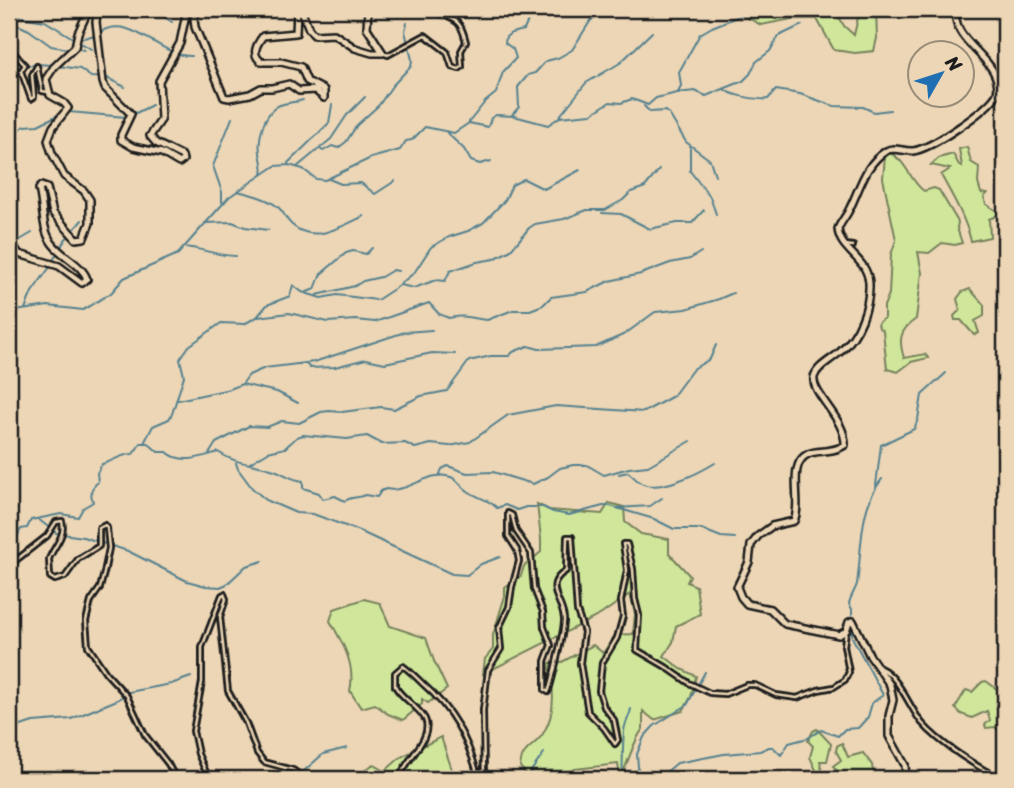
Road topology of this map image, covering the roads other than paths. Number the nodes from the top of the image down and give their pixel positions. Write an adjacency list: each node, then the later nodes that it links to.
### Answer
1 (89, 9): 11 (street)
2 (98, 9): 3 (street)
3 (187, 9)
4 (198, 9): 5 (street)
5 (299, 9): 10 (street)
6 (368, 9): 10 (street)
7 (432, 9): 10 (street)
8 (953, 9): 13 (street)
9 (9, 52): 11 (street)
10 (383, 53)
11 (48, 92): 12 (street)
12 (9, 239)
13 (845, 245): 14 (street); 17 (street)
14 (853, 246)
15 (9, 581): 20 (street)
16 (846, 631): 17 (street); 18 (street); 19 (street)
17 (839, 635): 18 (street)
18 (844, 645): 23 (street)
19 (880, 668): 24 (street); 25 (street)
20 (176, 779)
21 (209, 779): 22 (street)
22 (305, 779)
23 (399, 779)
24 (906, 779)
25 (1002, 779)

